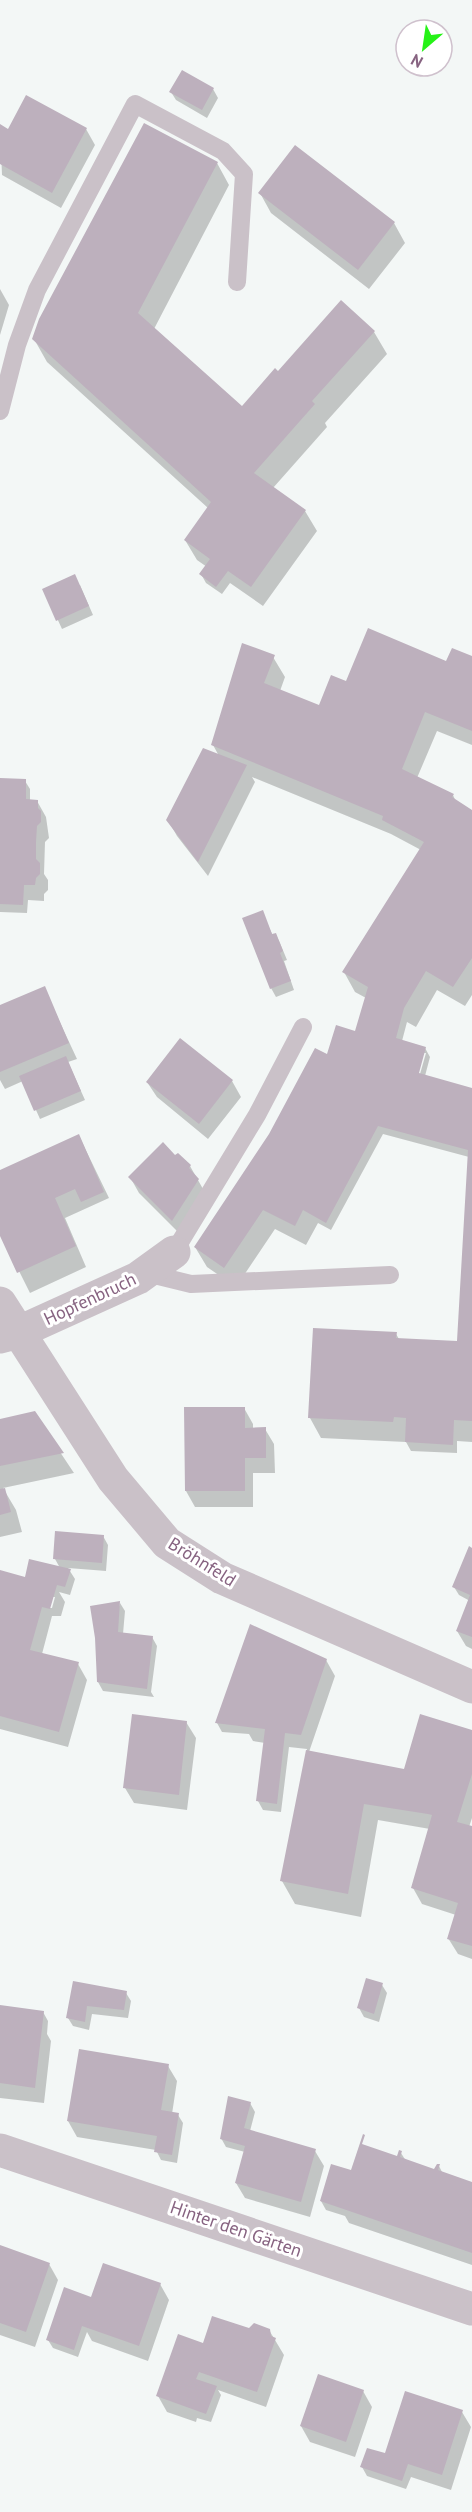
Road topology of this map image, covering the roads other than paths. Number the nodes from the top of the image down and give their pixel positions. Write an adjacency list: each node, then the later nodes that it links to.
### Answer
1 (237, 282): 2 (lane)
2 (0, 411)
3 (303, 1027): 4 (lane)
4 (174, 1252): 5 (street, Hopfenbruch)
5 (146, 1273): 6 (lane); 8 (street, Hopfenbruch)
6 (390, 1275)
7 (0, 1303): 8 (street, Bröhnfeld)
8 (9, 1334): 9 (street, Bröhnfeld)
9 (472, 1688)
10 (0, 2150): 11 (street, Hinter den Gärten)
11 (472, 2309)

